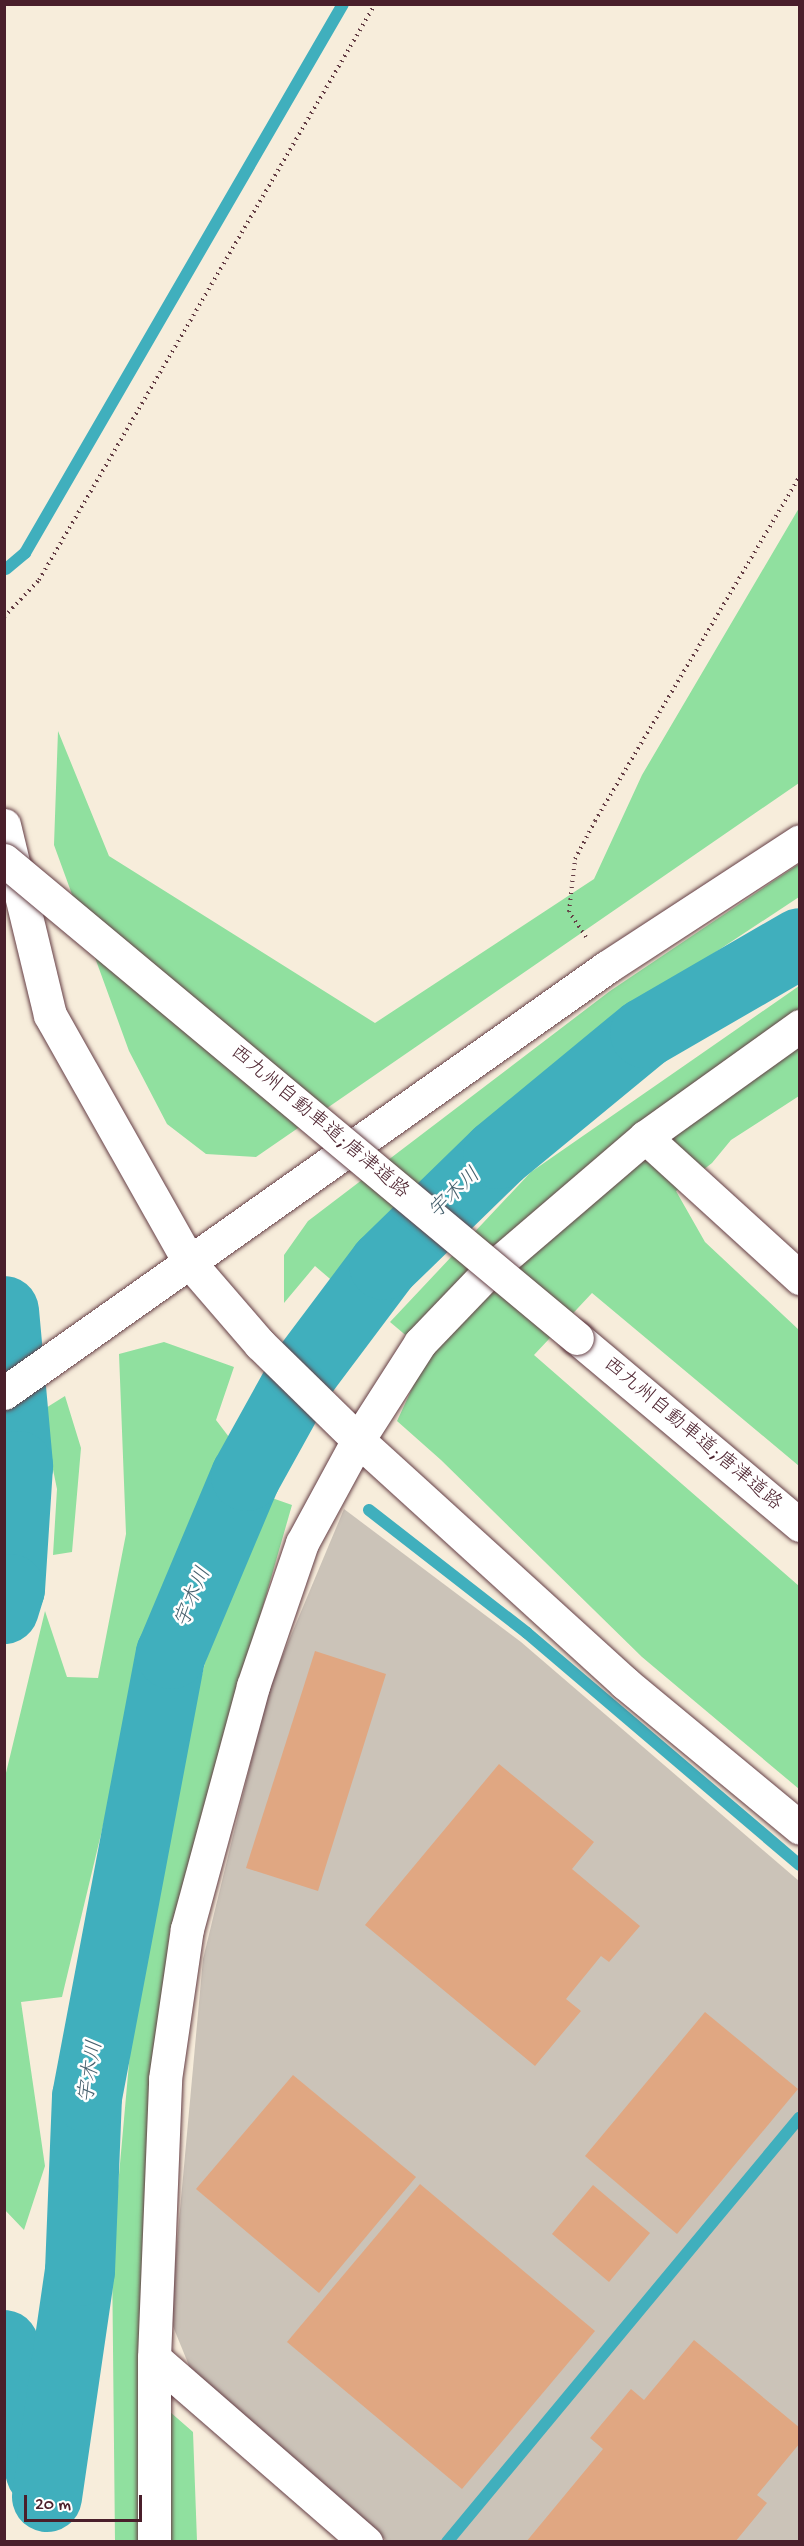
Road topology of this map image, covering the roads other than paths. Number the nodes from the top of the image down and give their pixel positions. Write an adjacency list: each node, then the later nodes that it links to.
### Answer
1 (4, 825): 6 (main road)
2 (800, 841): 6 (main road)
3 (4, 860): 10 (main road, 西九州自動車道;唐津道路, bridge)
4 (800, 1026): 5 (main road)
5 (645, 1137): 7 (main road); 9 (main road)
6 (190, 1263): 8 (main road); 9 (main road)
7 (800, 1278)
8 (4, 1393)
9 (358, 1440): 11 (main road); 12 (main road)
10 (800, 1525)
11 (800, 1828)
12 (154, 2358): 13 (main road); 14 (main road)
13 (154, 2541)
14 (366, 2541)

